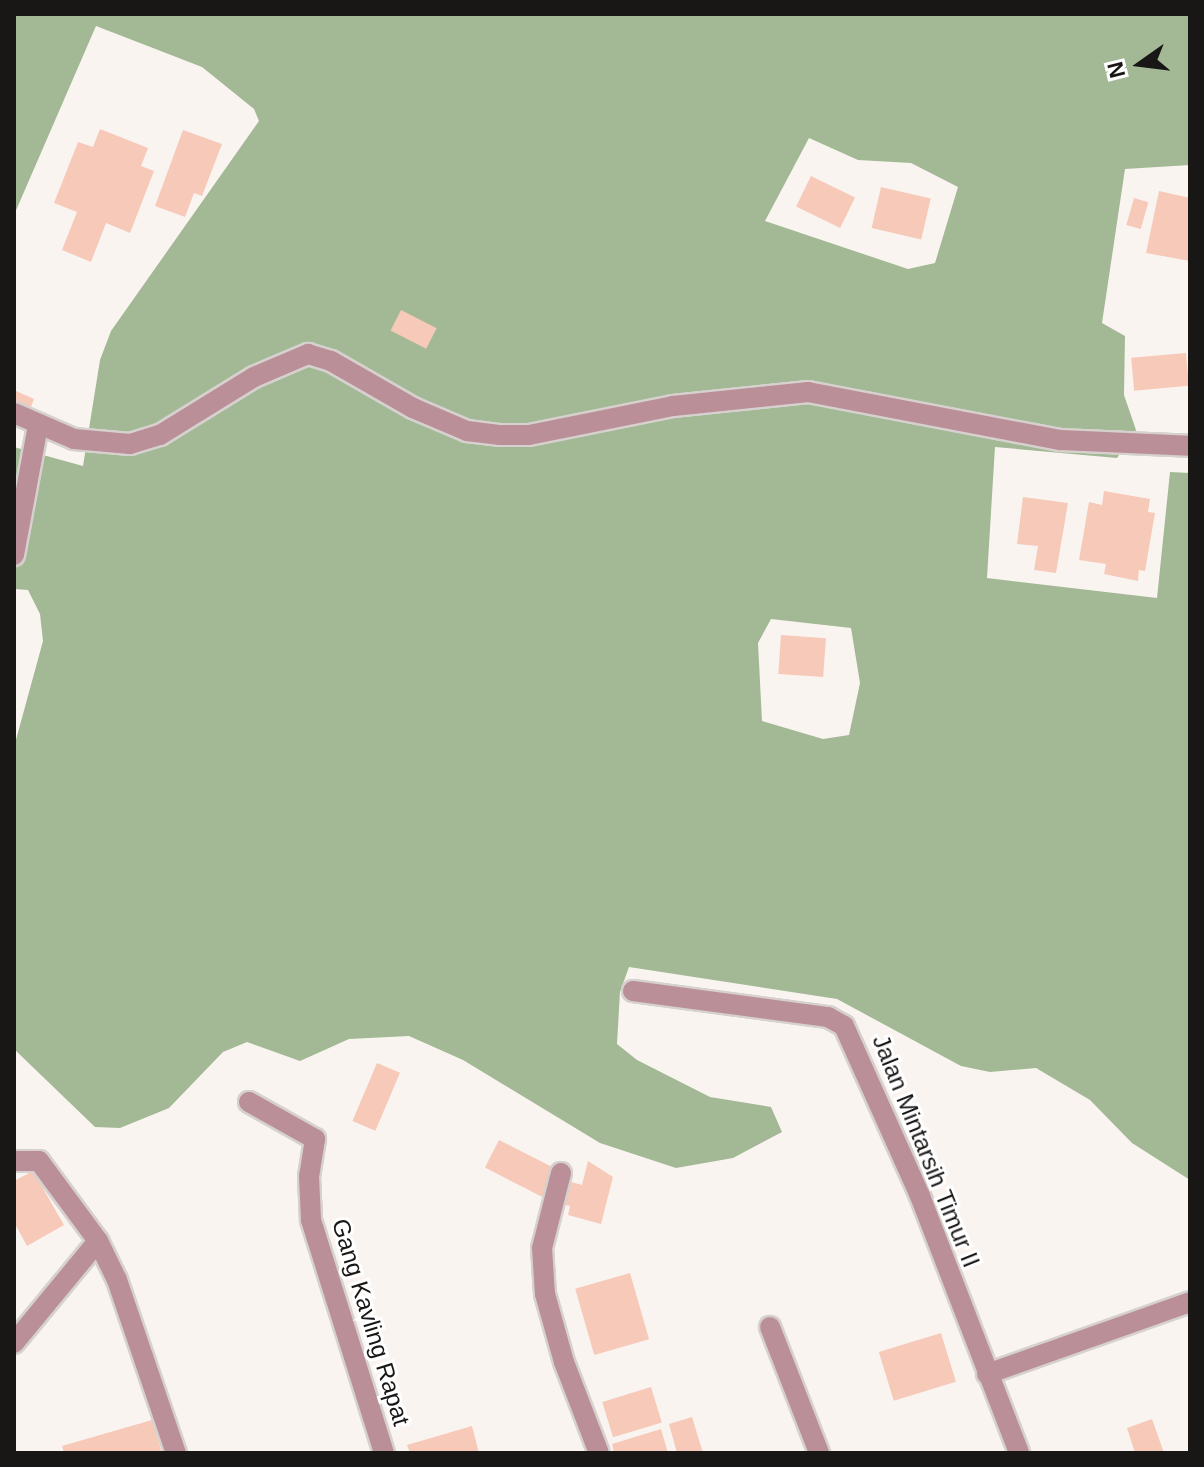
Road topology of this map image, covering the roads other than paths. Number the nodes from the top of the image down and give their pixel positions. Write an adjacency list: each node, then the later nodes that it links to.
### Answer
1 (14, 413): 2 (street)
2 (38, 425): 3 (street); 4 (street)
3 (1190, 446)
4 (14, 555)
5 (633, 991): 13 (street, Jalan Mintarsih Timur II)
6 (249, 1102): 15 (street, Gang Kavling Rapat)
7 (14, 1161): 9 (street)
8 (561, 1173): 16 (street)
9 (98, 1241): 12 (street); 14 (street)
10 (1190, 1302): 13 (street)
11 (770, 1327): 17 (street)
12 (14, 1343)
13 (987, 1374): 18 (street, Jalan Mintarsih Timur II)
14 (176, 1453)
15 (384, 1453)
16 (599, 1453)
17 (819, 1453)
18 (1019, 1453)

